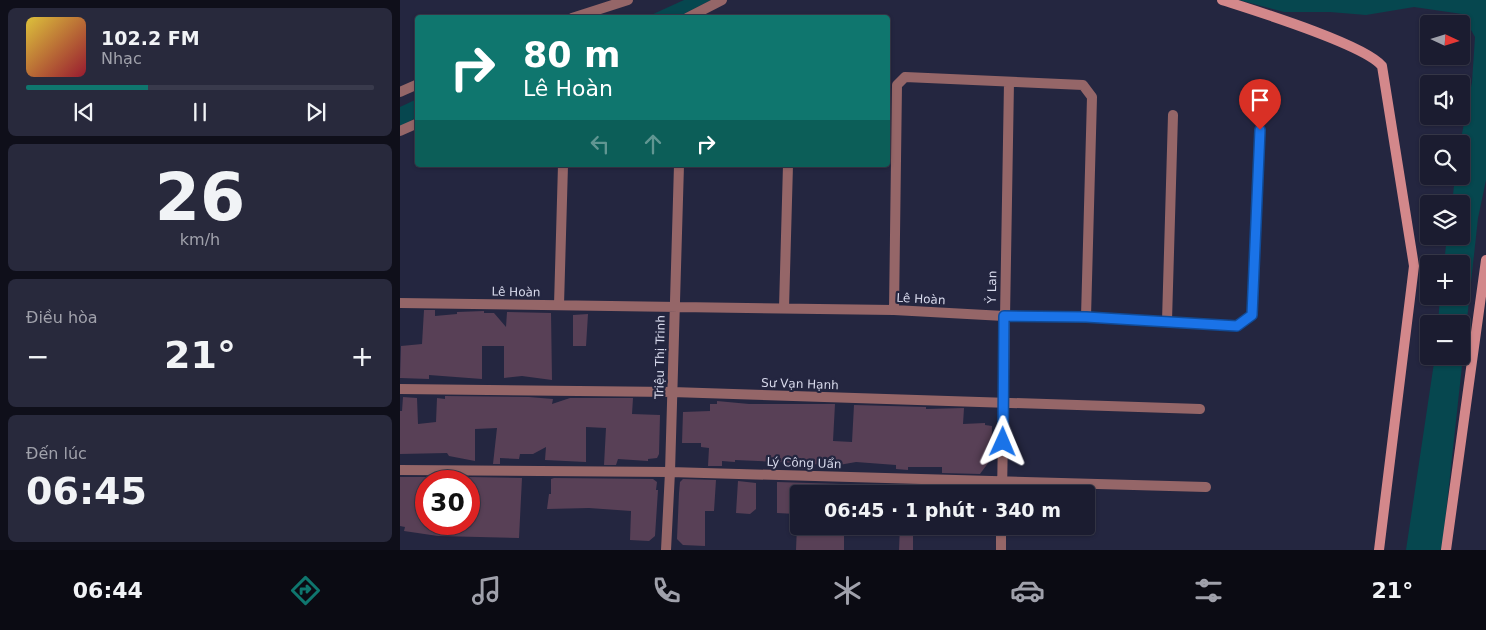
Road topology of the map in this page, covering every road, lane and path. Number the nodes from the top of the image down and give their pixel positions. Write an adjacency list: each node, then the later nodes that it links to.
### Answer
1 (628, 0): 4 (street)
2 (722, 0): 5 (street)
3 (1222, 0): 36 (street)
4 (581, 15)
5 (693, 15)
6 (1009, 82): 21 (street); 22 (street, Ỷ Lan); 23 (street)
7 (415, 85): 8 (street)
8 (400, 92)
9 (1173, 114): 24 (street)
10 (415, 124): 12 (street)
11 (1260, 130): 24 (street, Lê Hoàn)
12 (400, 131)
13 (563, 167): 18 (street)
14 (679, 167): 19 (street, Triệu Thị Trinh)
15 (788, 167): 20 (street)
16 (1486, 260): 37 (street)
17 (400, 303): 18 (street, Lê Hoàn)
18 (560, 305): 19 (street, Lê Hoàn)
19 (674, 306): 20 (street, Lê Hoàn); 26 (street, Triệu Thị Trinh)
20 (784, 308): 21 (street, Lê Hoàn)
21 (894, 310): 22 (street, Lê Hoàn)
22 (1004, 316): 23 (street, Lê Hoàn); 27 (street, Ỷ Lan)
23 (1086, 317): 24 (street, Lê Hoàn)
24 (1167, 321)
25 (400, 389): 26 (street, Sư Vạn Hạnh)
26 (672, 392): 27 (street, Sư Vạn Hạnh); 30 (street, Triệu Thị Trinh)
27 (1004, 402): 28 (street, Sư Vạn Hạnh); 31 (street, Ỷ Lan)
28 (1200, 409)
29 (400, 470): 30 (street, Lý Công Uẩn)
30 (670, 472): 31 (street, Lý Công Uẩn); 34 (street, Triệu Thị Trinh)
31 (1002, 482): 32 (street, Lý Công Uẩn)
32 (1206, 487)
33 (1001, 535): 35 (street)
34 (666, 550)
35 (1001, 550)
36 (1379, 550)
37 (1446, 550)

